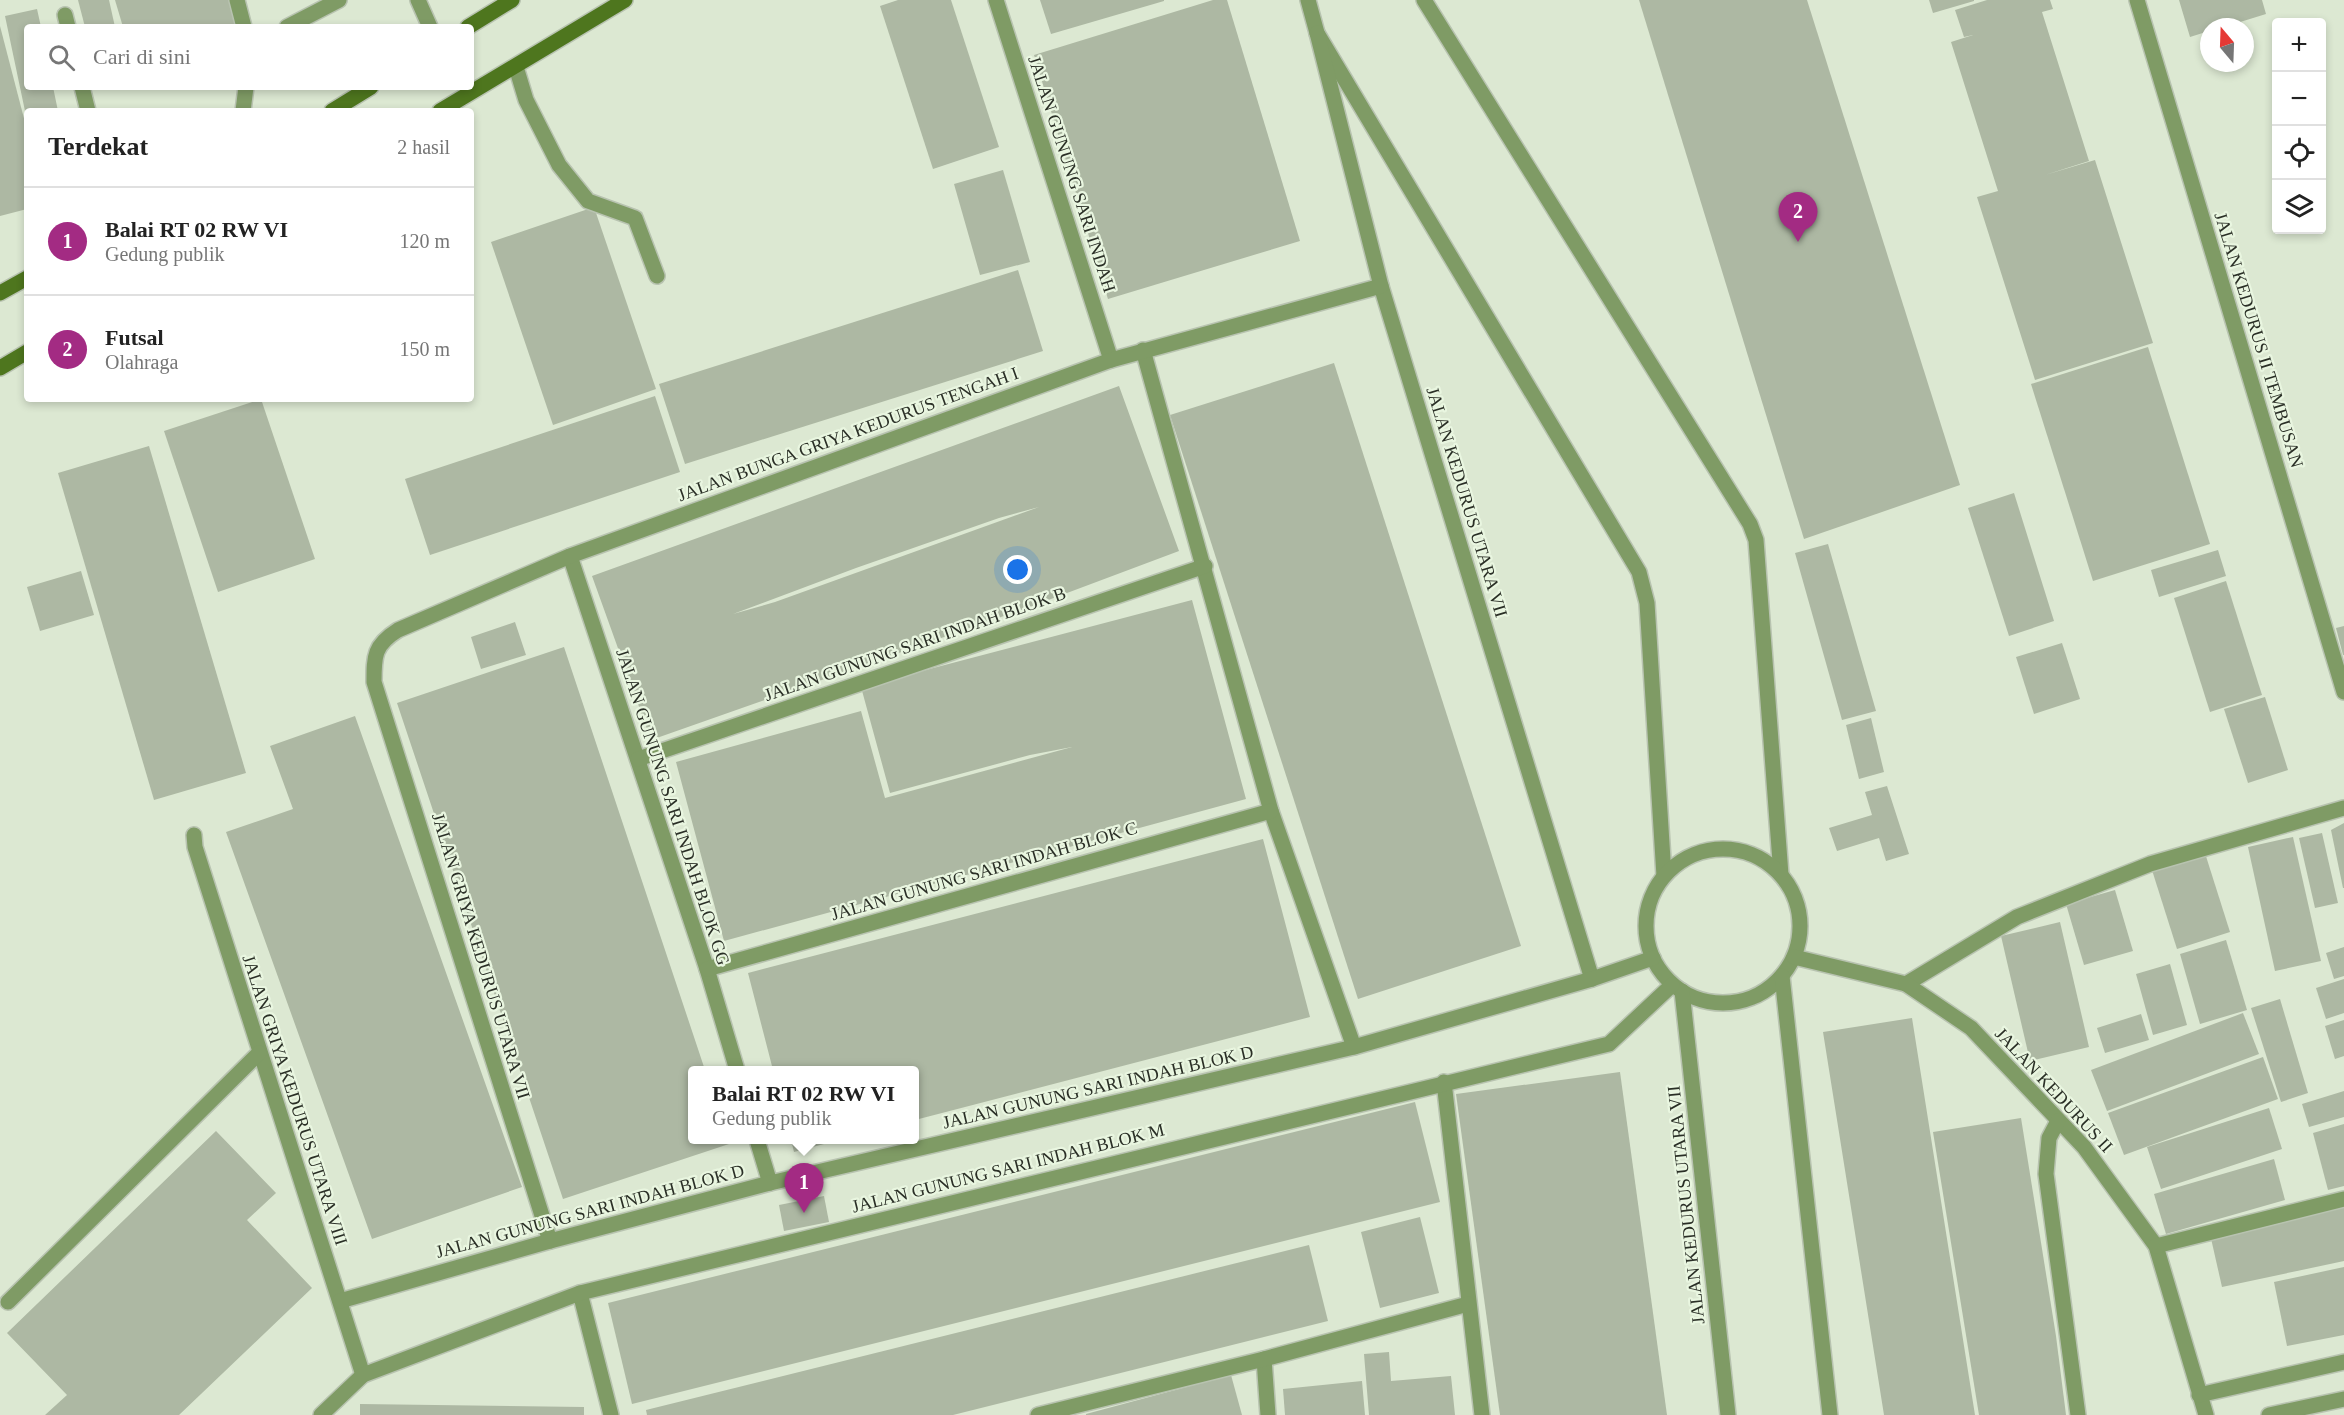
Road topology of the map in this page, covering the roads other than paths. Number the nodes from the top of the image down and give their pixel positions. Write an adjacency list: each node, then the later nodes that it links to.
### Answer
1 (237, 0): 10 (street)
2 (339, 0): 11 (street)
3 (418, 0): 12 (street)
4 (512, 0): 13 (main road)
5 (625, 0): 15 (main road)
6 (996, 0): 29 (street, JALAN GUNUNG SARI INDAH)
7 (1308, 0): 14 (street, JALAN KEDURUS UTARA VII)
8 (1424, 0): 39 (street)
9 (2137, 0): 34 (street, JALAN KEDURUS II TEMBUSAN)
10 (243, 24)
11 (293, 24)
12 (429, 24)
13 (473, 24)
14 (1317, 33): 25 (street, JALAN KEDURUS UTARA VII); 40 (street, JALAN KEDURUS UTARA VII)
15 (516, 67): 22 (main road); 23 (street)
16 (83, 90): 20 (street)
17 (246, 90): 21 (street)
18 (368, 90): 19 (main road)
19 (352, 106)
20 (87, 108)
21 (243, 108)
22 (445, 108)
23 (657, 276)
24 (24, 280): 26 (main road)
25 (1381, 285): 27 (street, JALAN BUNGA GRIYA KEDURUS TENGAH I); 45 (street, JALAN KEDURUS UTARA VII)
26 (0, 292)
27 (1143, 350): 29 (street, JALAN BUNGA GRIYA KEDURUS TENGAH I); 32 (street)
28 (24, 354): 30 (main road)
29 (1111, 360): 31 (street, JALAN BUNGA GRIYA KEDURUS TENGAH I)
30 (0, 368)
31 (570, 556): 33 (street, JALAN BUNGA GRIYA KEDURUS TENGAH I); 35 (street, JALAN GUNUNG SARI INDAH BLOK GG)
32 (1205, 566): 35 (street, JALAN GUNUNG SARI INDAH BLOK B); 37 (street)
33 (374, 682): 56 (street, JALAN GRIYA KEDURUS UTARA VII)
34 (2344, 692)
35 (638, 759): 43 (street, JALAN GUNUNG SARI INDAH BLOK GG)
36 (2344, 808): 46 (street)
37 (1271, 811): 43 (street, JALAN GUNUNG SARI INDAH BLOK C); 48 (street)
38 (194, 835): 49 (street, JALAN GRIYA KEDURUS UTARA VIII)
39 (1781, 875): 40 (street); 41 (street)
40 (1664, 876): 42 (street)
41 (1794, 957): 44 (street); 46 (street, JALAN KEDURUS II)
42 (1653, 958): 45 (street, JALAN GUNUNG SARI INDAH BLOK D); 47 (street)
43 (707, 969): 50 (street, JALAN GUNUNG SARI INDAH BLOK GG)
44 (1782, 976): 47 (street); 73 (street)
45 (1592, 980): 48 (street, JALAN GUNUNG SARI INDAH BLOK D)
46 (1906, 984): 52 (street, JALAN KEDURUS II)
47 (1677, 988): 51 (street, JALAN GUNUNG SARI INDAH BLOK M); 72 (street, JALAN KEDURUS UTARA VII)
48 (1354, 1047): 54 (street, JALAN GUNUNG SARI INDAH BLOK D)
49 (259, 1053): 59 (street, JALAN GRIYA KEDURUS UTARA VIII); 60 (street)
50 (736, 1066)
51 (1444, 1082): 58 (street, JALAN GUNUNG SARI INDAH BLOK M); 61 (street)
52 (2058, 1121): 57 (street, JALAN KEDURUS II); 74 (street)
53 (758, 1144): 54 (street)
54 (770, 1182): 56 (street, JALAN GUNUNG SARI INDAH BLOK D)
55 (2344, 1199): 57 (street)
56 (550, 1241): 59 (street, JALAN GUNUNG SARI INDAH BLOK D)
57 (2156, 1246): 65 (street, JALAN KEDURUS II)
58 (580, 1293): 64 (street, JALAN GUNUNG SARI INDAH BLOK M); 68 (street)
59 (340, 1301): 64 (street, JALAN GRIYA KEDURUS UTARA VIII)
60 (8, 1302)
61 (1468, 1304): 62 (street); 71 (street)
62 (1264, 1359): 69 (street); 70 (street)
63 (2344, 1362): 65 (street)
64 (363, 1375): 67 (street, JALAN GUNUNG SARI INDAH BLOK M)
65 (2199, 1395): 75 (street, JALAN KEDURUS II)
66 (2344, 1399): 76 (street)
67 (321, 1415)
68 (611, 1415)
69 (1038, 1415)
70 (1269, 1415)
71 (1482, 1415)
72 (1728, 1415)
73 (1830, 1415)
74 (2078, 1415)
75 (2206, 1415)
76 (2269, 1415)

